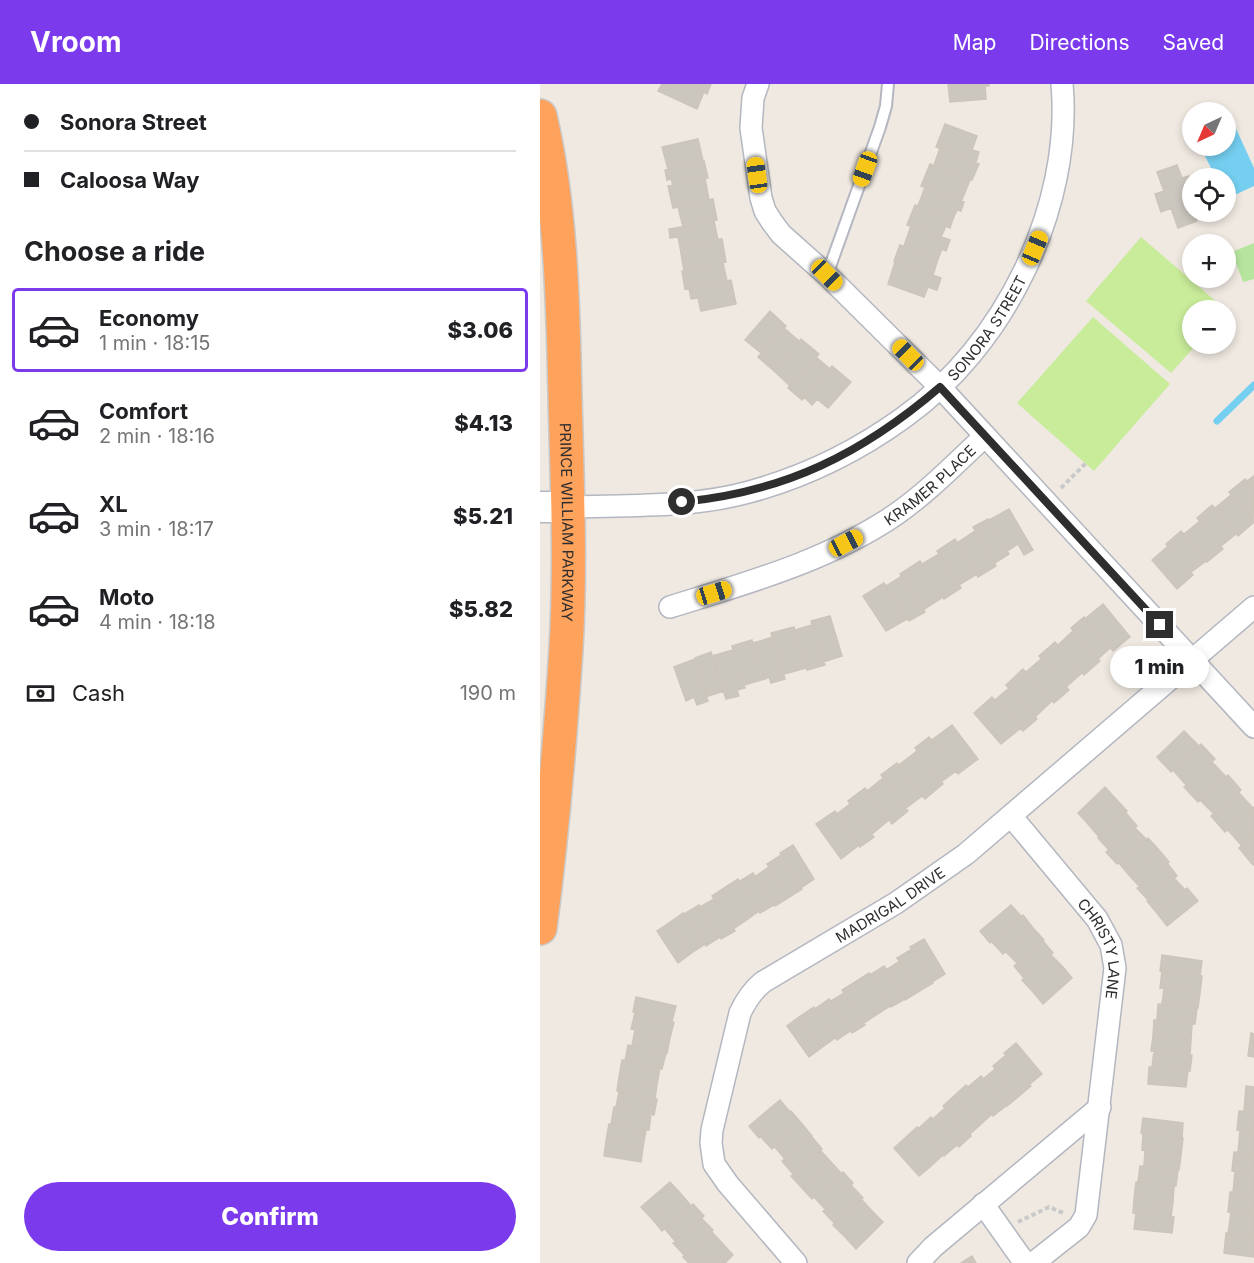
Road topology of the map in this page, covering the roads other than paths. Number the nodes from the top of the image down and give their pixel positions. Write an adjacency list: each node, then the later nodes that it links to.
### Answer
1 (758, 84): 5 (street)
2 (888, 84): 5 (lane)
3 (1062, 84): 6 (street, SONORA STREET)
4 (540, 116): 8 (highway, PRINCE WILLIAM PARKWAY)
5 (827, 275): 6 (street)
6 (940, 387): 7 (street); 8 (street, SONORA STREET)
7 (985, 436): 9 (street, KRAMER PLACE); 11 (street)
8 (554, 507): 14 (highway, PRINCE WILLIAM PARKWAY)
9 (670, 607)
10 (1254, 607): 11 (street, MADRIGAL DRIVE)
11 (1192, 660): 12 (street); 13 (street, MADRIGAL DRIVE)
12 (1254, 727)
13 (1011, 816): 15 (street, CHRISTY LANE); 17 (street, MADRIGAL DRIVE)
14 (540, 928)
15 (1100, 1107): 16 (street); 19 (street, CHRISTY LANE)
16 (983, 1204): 18 (street); 19 (street)
17 (796, 1263)
18 (918, 1263)
19 (1029, 1263)

